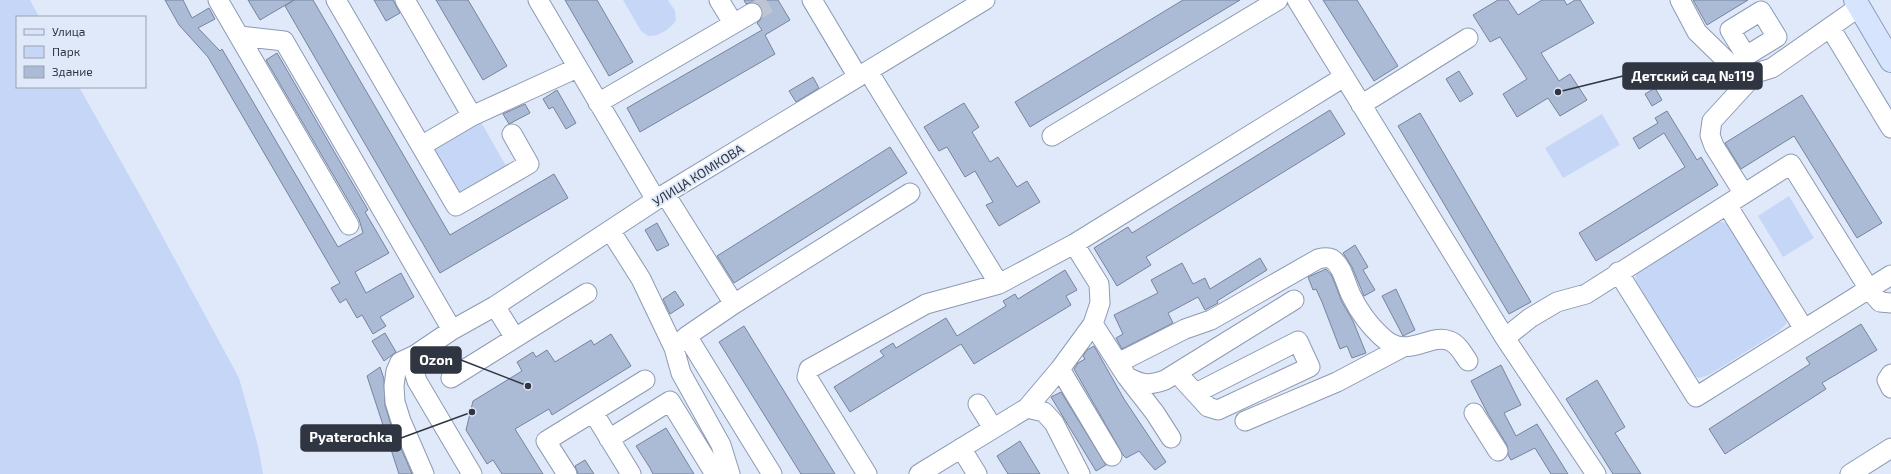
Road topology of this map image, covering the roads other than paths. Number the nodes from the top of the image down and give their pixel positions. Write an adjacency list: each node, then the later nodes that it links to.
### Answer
1 (218, 0): 15 (street)
2 (336, 0): 29 (street)
3 (405, 0): 25 (street)
4 (538, 0): 19 (street)
5 (720, 0): 13 (street)
6 (812, 0): 21 (street)
7 (985, 0): 21 (street, УЛИЦА КОМКОВА)
8 (1278, 0): 28 (street)
9 (1297, 0): 22 (street)
10 (1680, 0): 20 (street)
11 (1857, 4): 14 (street); 18 (main road)
12 (752, 13): 13 (street)
13 (733, 24): 23 (street)
14 (1831, 29): 20 (street); 26 (street)
15 (240, 36): 34 (street); 48 (street)
16 (1468, 38): 24 (street)
17 (1760, 48): 20 (street)
18 (1891, 61)
19 (577, 68): 23 (street); 25 (street)
20 (1764, 70): 31 (street)
21 (863, 74): 32 (street, УЛИЦА КОМКОВА); 39 (street)
22 (1344, 77): 24 (street); 36 (street)
23 (598, 104): 32 (street)
24 (1361, 105): 50 (street)
25 (472, 116): 29 (street)
26 (1891, 128)
27 (512, 134): 29 (street)
28 (1052, 136)
29 (421, 146)
30 (910, 193): 44 (street)
31 (1744, 194): 33 (street); 40 (street)
32 (660, 197): 35 (street, УЛИЦА КОМКОВА); 44 (street)
33 (1727, 205): 37 (street); 47 (street)
34 (349, 225)
35 (610, 230): 45 (street, УЛИЦА КОМКОВА); 51 (street)
36 (1074, 244): 39 (street); 46 (street)
37 (1618, 272): 47 (street); 50 (street)
38 (1891, 275): 40 (street)
39 (999, 284): 83 (street)
40 (1869, 289): 43 (street); 47 (street)
41 (587, 294): 49 (street)
42 (1294, 300): 57 (street)
43 (1891, 303)
44 (734, 304): 51 (street)
45 (495, 306): 48 (street, УЛИЦА КОМКОВА); 49 (street)
46 (1093, 324): 55 (street); 56 (street)
47 (1804, 329)
48 (452, 330): 53 (street, УЛИЦА КОМКОВА)
49 (515, 338): 59 (street)
50 (1505, 338): 75 (street)
51 (681, 342): 81 (street); 82 (street)
52 (1404, 347): 54 (street); 56 (street); 67 (street)
53 (415, 355): 76 (street, УЛИЦА КОМКОВА); 77 (street)
54 (1468, 361)
55 (1060, 369): 64 (street); 74 (street)
56 (1123, 370): 57 (street); 69 (street)
57 (1177, 373): 62 (street)
58 (1891, 374): 61 (street)
59 (450, 378)
60 (645, 380): 65 (street)
61 (1891, 388)
62 (1196, 393): 62 (street)
63 (978, 404): 68 (street)
64 (1027, 408): 68 (street); 86 (street)
65 (593, 412): 70 (street); 78 (street)
66 (1474, 414): 73 (street)
67 (1245, 422)
68 (993, 428): 71 (street)
69 (1171, 438)
70 (609, 439): 79 (street); 80 (street)
71 (961, 448): 84 (street); 85 (street)
72 (1891, 448): 87 (street)
73 (1498, 452)
74 (1112, 456)
75 (1591, 473)
76 (424, 474)
77 (472, 474)
78 (567, 474)
79 (631, 474)
80 (715, 474)
81 (730, 474)
82 (772, 474)
83 (867, 474)
84 (919, 474)
85 (977, 474)
86 (1080, 474)
87 (1850, 474)

